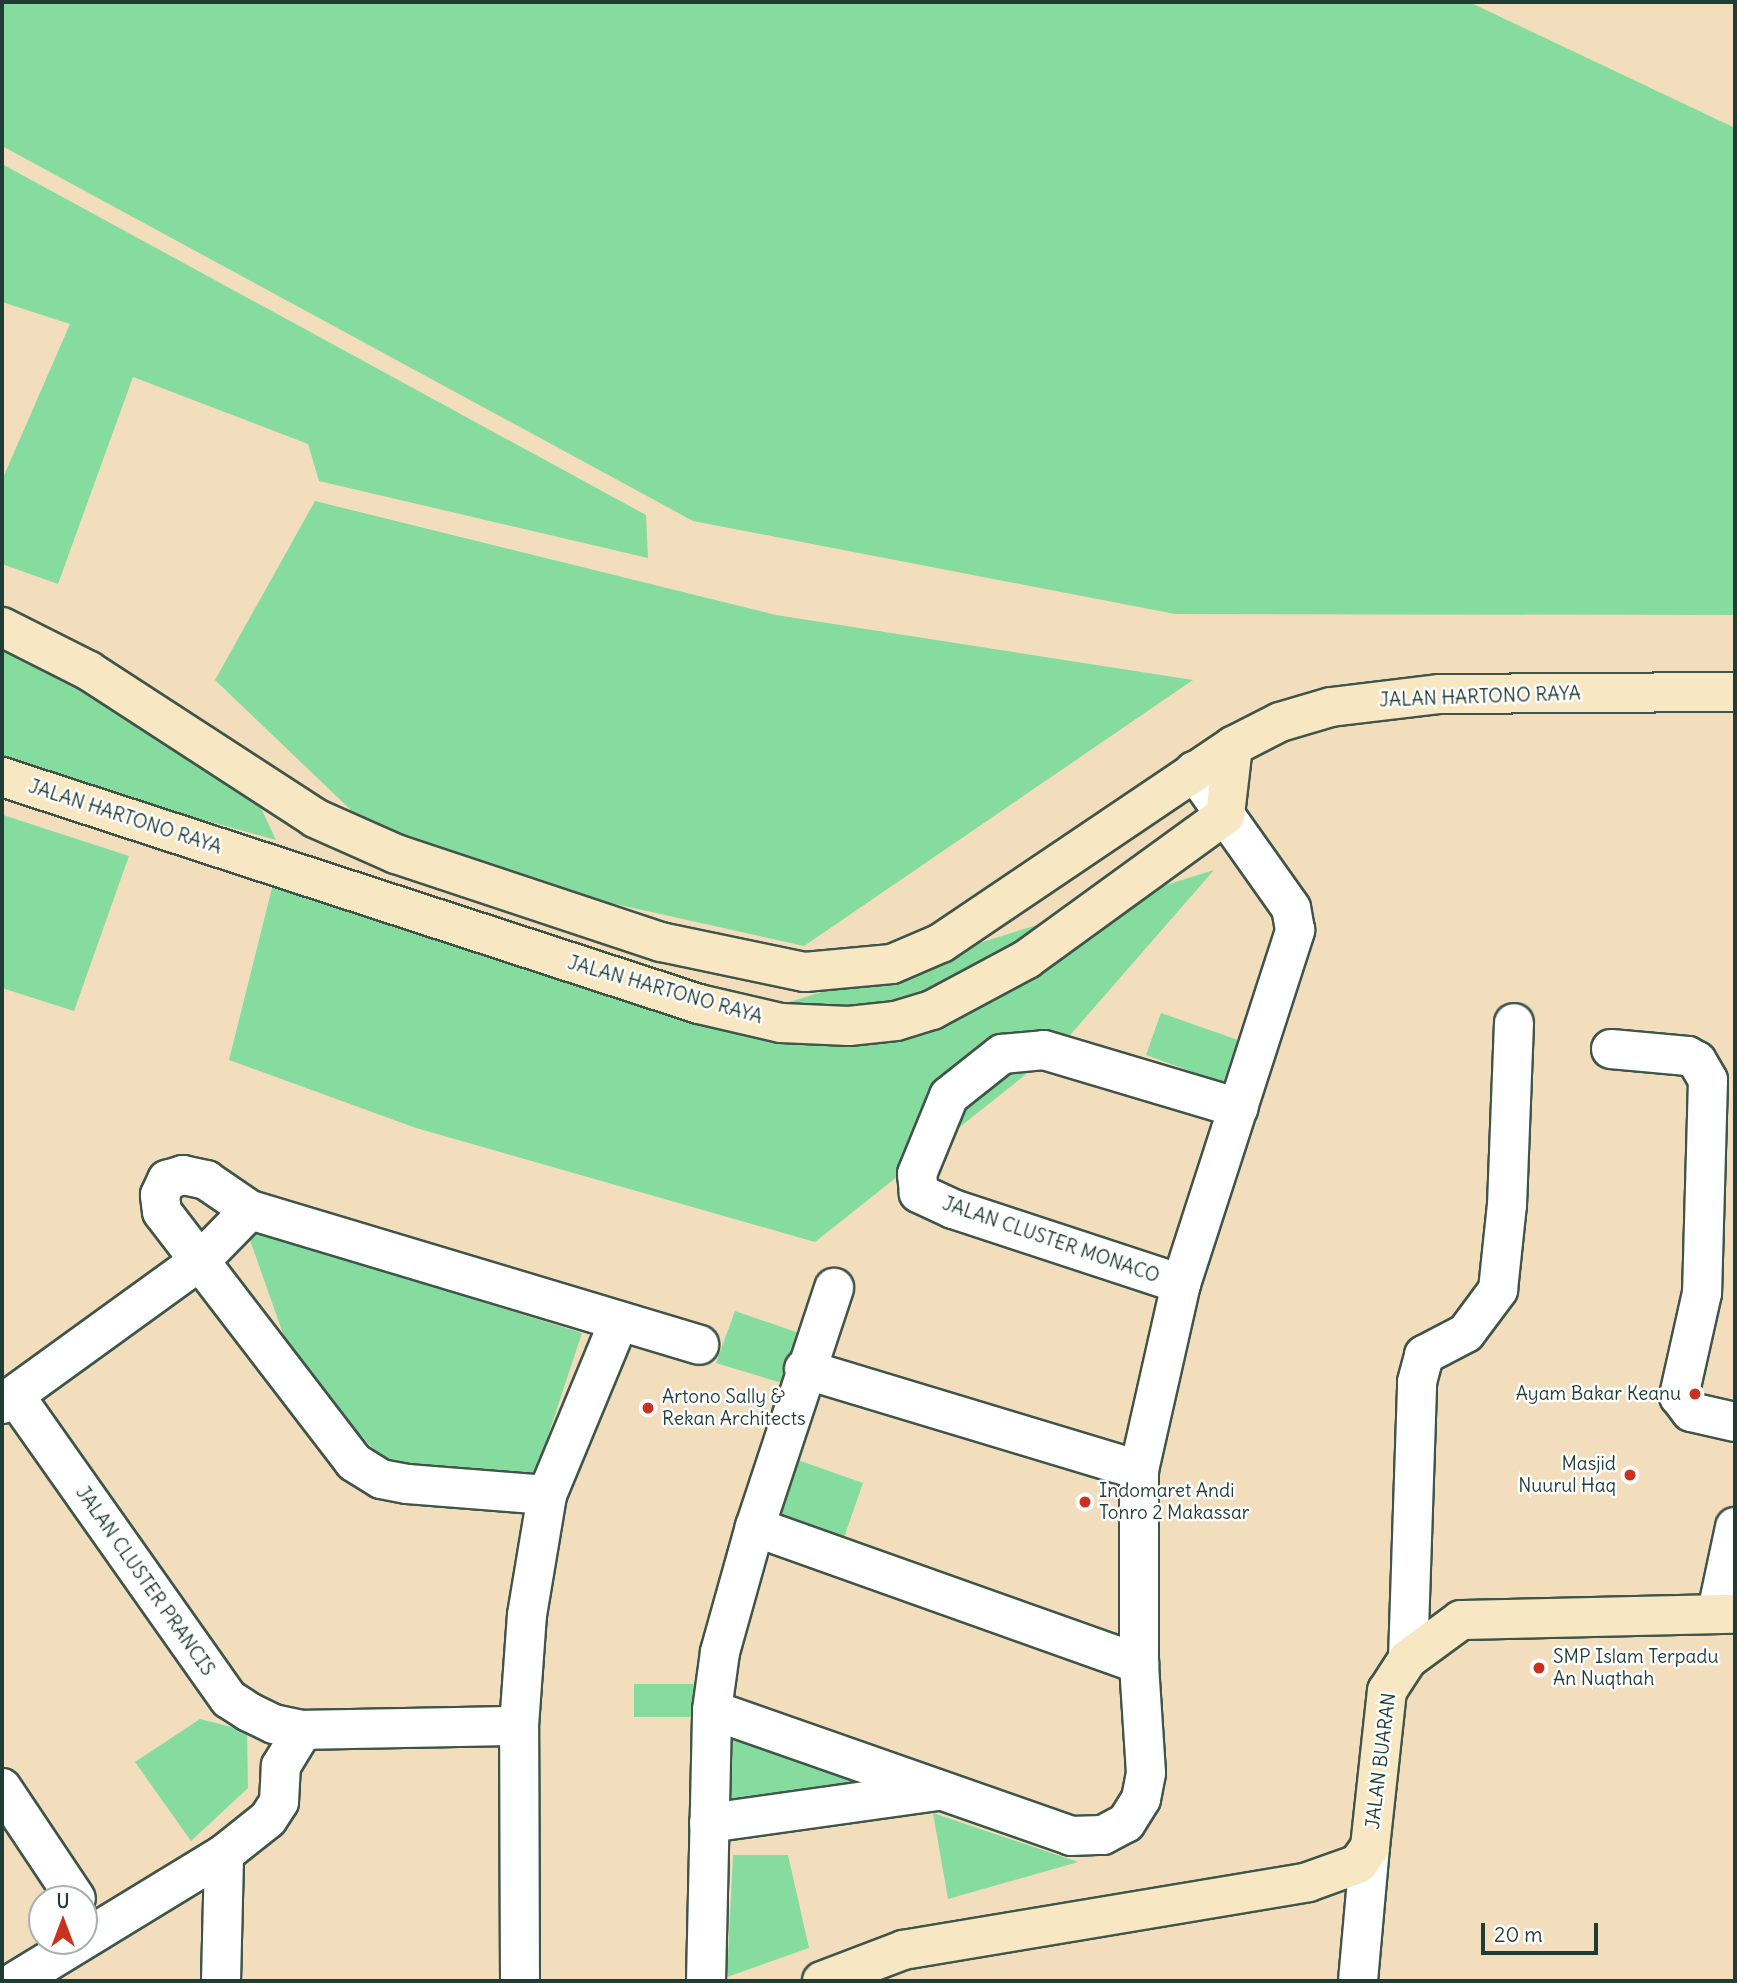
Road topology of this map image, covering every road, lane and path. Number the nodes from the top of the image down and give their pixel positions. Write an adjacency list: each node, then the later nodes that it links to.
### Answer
1 (2, 627): 7 (street, JALAN HARTONO RAYA)
2 (1735, 692): 3 (street, JALAN HARTONO RAYA)
3 (1233, 746): 4 (street, JALAN HARTONO RAYA); 6 (street)
4 (1194, 771): 6 (street, JALAN CLUSTER MONACO); 7 (street, JALAN HARTONO RAYA)
5 (2, 777): 8 (street, JALAN HARTONO RAYA)
6 (1225, 815): 8 (street, JALAN HARTONO RAYA); 11 (street, JALAN CLUSTER MONACO)
7 (316, 818): 8 (street)
8 (299, 873)
9 (1514, 1023): 26 (street)
10 (1611, 1049): 20 (street)
11 (1239, 1108): 14 (street, JALAN CLUSTER MONACO); 14 (street, JALAN CLUSTER MONACO)
12 (250, 1210): 13 (street, JALAN CLUSTER PRANCIS); 13 (street); 16 (street)
13 (201, 1261): 19 (street, JALAN CLUSTER PRANCIS); 22 (street)
14 (1181, 1284): 21 (street, JALAN CLUSTER MONACO)
15 (834, 1288): 18 (street)
16 (619, 1321): 17 (street); 22 (street)
17 (699, 1345)
18 (804, 1369): 21 (street); 23 (street)
19 (8, 1400): 30 (street, JALAN CLUSTER PRANCIS)
20 (1735, 1422)
21 (1139, 1470): 27 (street, JALAN CLUSTER MONACO)
22 (547, 1495): 29 (street)
23 (755, 1527): 27 (street); 28 (street)
24 (1735, 1527): 25 (street)
25 (1726, 1613): 26 (street, JALAN BUARAN)
26 (1408, 1659): 34 (street, JALAN BUARAN)
27 (1139, 1664): 32 (street, JALAN CLUSTER MONACO)
28 (712, 1710): 32 (street, JALAN CLUSTER MONACO); 33 (street)
29 (519, 1726): 30 (street, JALAN CLUSTER PRANCIS); 41 (street)
30 (303, 1730): 35 (street)
31 (2, 1788): 36 (street)
32 (943, 1790): 33 (street, JALAN CLUSTER MONACO)
33 (709, 1823): 42 (street)
34 (1370, 1847): 43 (street, JALAN BUARAN); 44 (street)
35 (224, 1854): 37 (street); 40 (street)
36 (67, 1885)
37 (98, 1917)
38 (48, 1955): 39 (street)
39 (16, 1981)
40 (221, 1981)
41 (520, 1981)
42 (706, 1981)
43 (822, 1981)
44 (1358, 1981)

